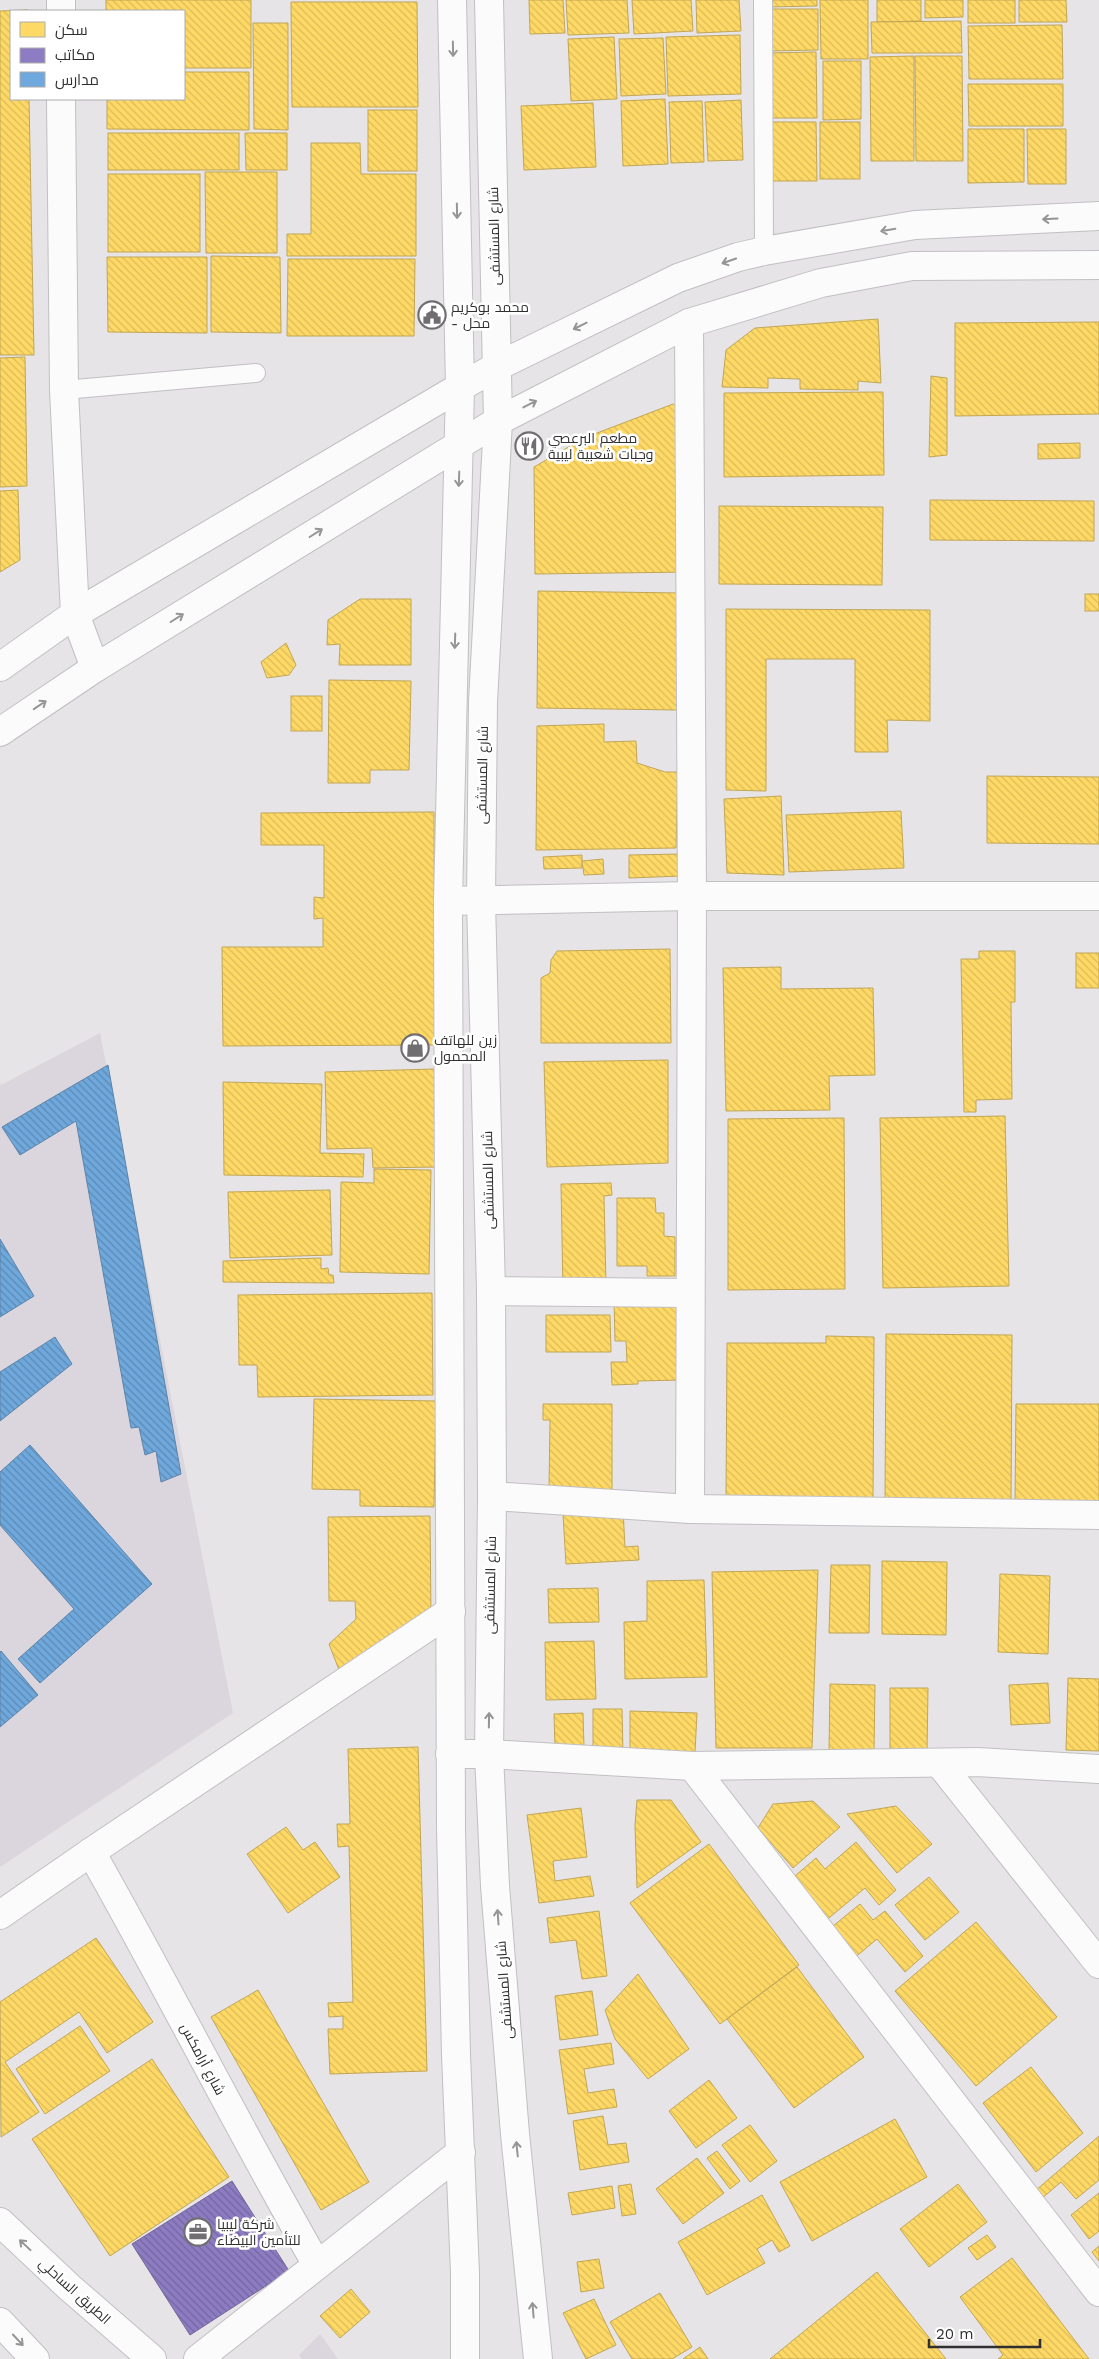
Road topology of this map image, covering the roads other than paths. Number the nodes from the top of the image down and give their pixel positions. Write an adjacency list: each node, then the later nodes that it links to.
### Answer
1 (452, 0): 11 (main road, one-way to 11)
2 (489, 0): 9 (main road, شارع المستشفى)
3 (763, 0): 6 (lane)
4 (61, 100): 12 (main road)
5 (1099, 216): 6 (main road, one-way to 6)
6 (764, 251): 9 (main road, one-way to 9)
7 (1099, 265): 8 (main road)
8 (689, 323): 13 (main road, one-way to 8); 19 (main road)
9 (496, 367): 11 (main road); 13 (main road, شارع المستشفى)
10 (256, 373): 12 (lane)
11 (460, 387): 14 (main road); 15 (main road)
12 (64, 390): 15 (main road)
13 (498, 420): 14 (main road); 22 (main road, شارع المستشفى)
14 (460, 444): 17 (main road, one-way to 14); 21 (main road, one-way to 21)
15 (76, 614): 16 (main road); 17 (main road)
16 (0, 667)
17 (95, 668): 18 (main road, one-way to 17)
18 (0, 732)
19 (692, 896): 20 (main road); 22 (main road); 24 (main road)
20 (1099, 896)
21 (448, 900): 22 (main road); 28 (main road)
22 (481, 901): 23 (main road, شارع المستشفى)
23 (491, 1291): 24 (main road); 25 (main road, شارع المستشفى)
24 (690, 1293): 26 (main road)
25 (492, 1496): 26 (main road); 30 (main road, شارع المستشفى, one-way to 25)
26 (690, 1509): 27 (main road)
27 (1099, 1515)
28 (451, 1612): 29 (main road); 34 (main road)
29 (450, 1754): 30 (main road); 37 (main road)
30 (488, 1754): 32 (main road); 46 (main road, شارع المستشفى, one-way to 30)
31 (940, 1764): 32 (main road); 33 (main road); 36 (main road)
32 (692, 1766): 40 (main road)
33 (1099, 1770)
34 (91, 1852): 35 (main road); 39 (main road, شارع أرامكس)
35 (0, 1915)
36 (1099, 1964)
37 (461, 2152): 39 (main road); 45 (main road)
38 (0, 2222): 43 (main road, الطريق الساحلي, one-way to 38)
39 (317, 2265): 44 (main road)
40 (1099, 2292)
41 (0, 2322): 42 (main road, one-way to 42)
42 (35, 2359)
43 (152, 2359)
44 (198, 2359)
45 (464, 2359)
46 (538, 2359)

